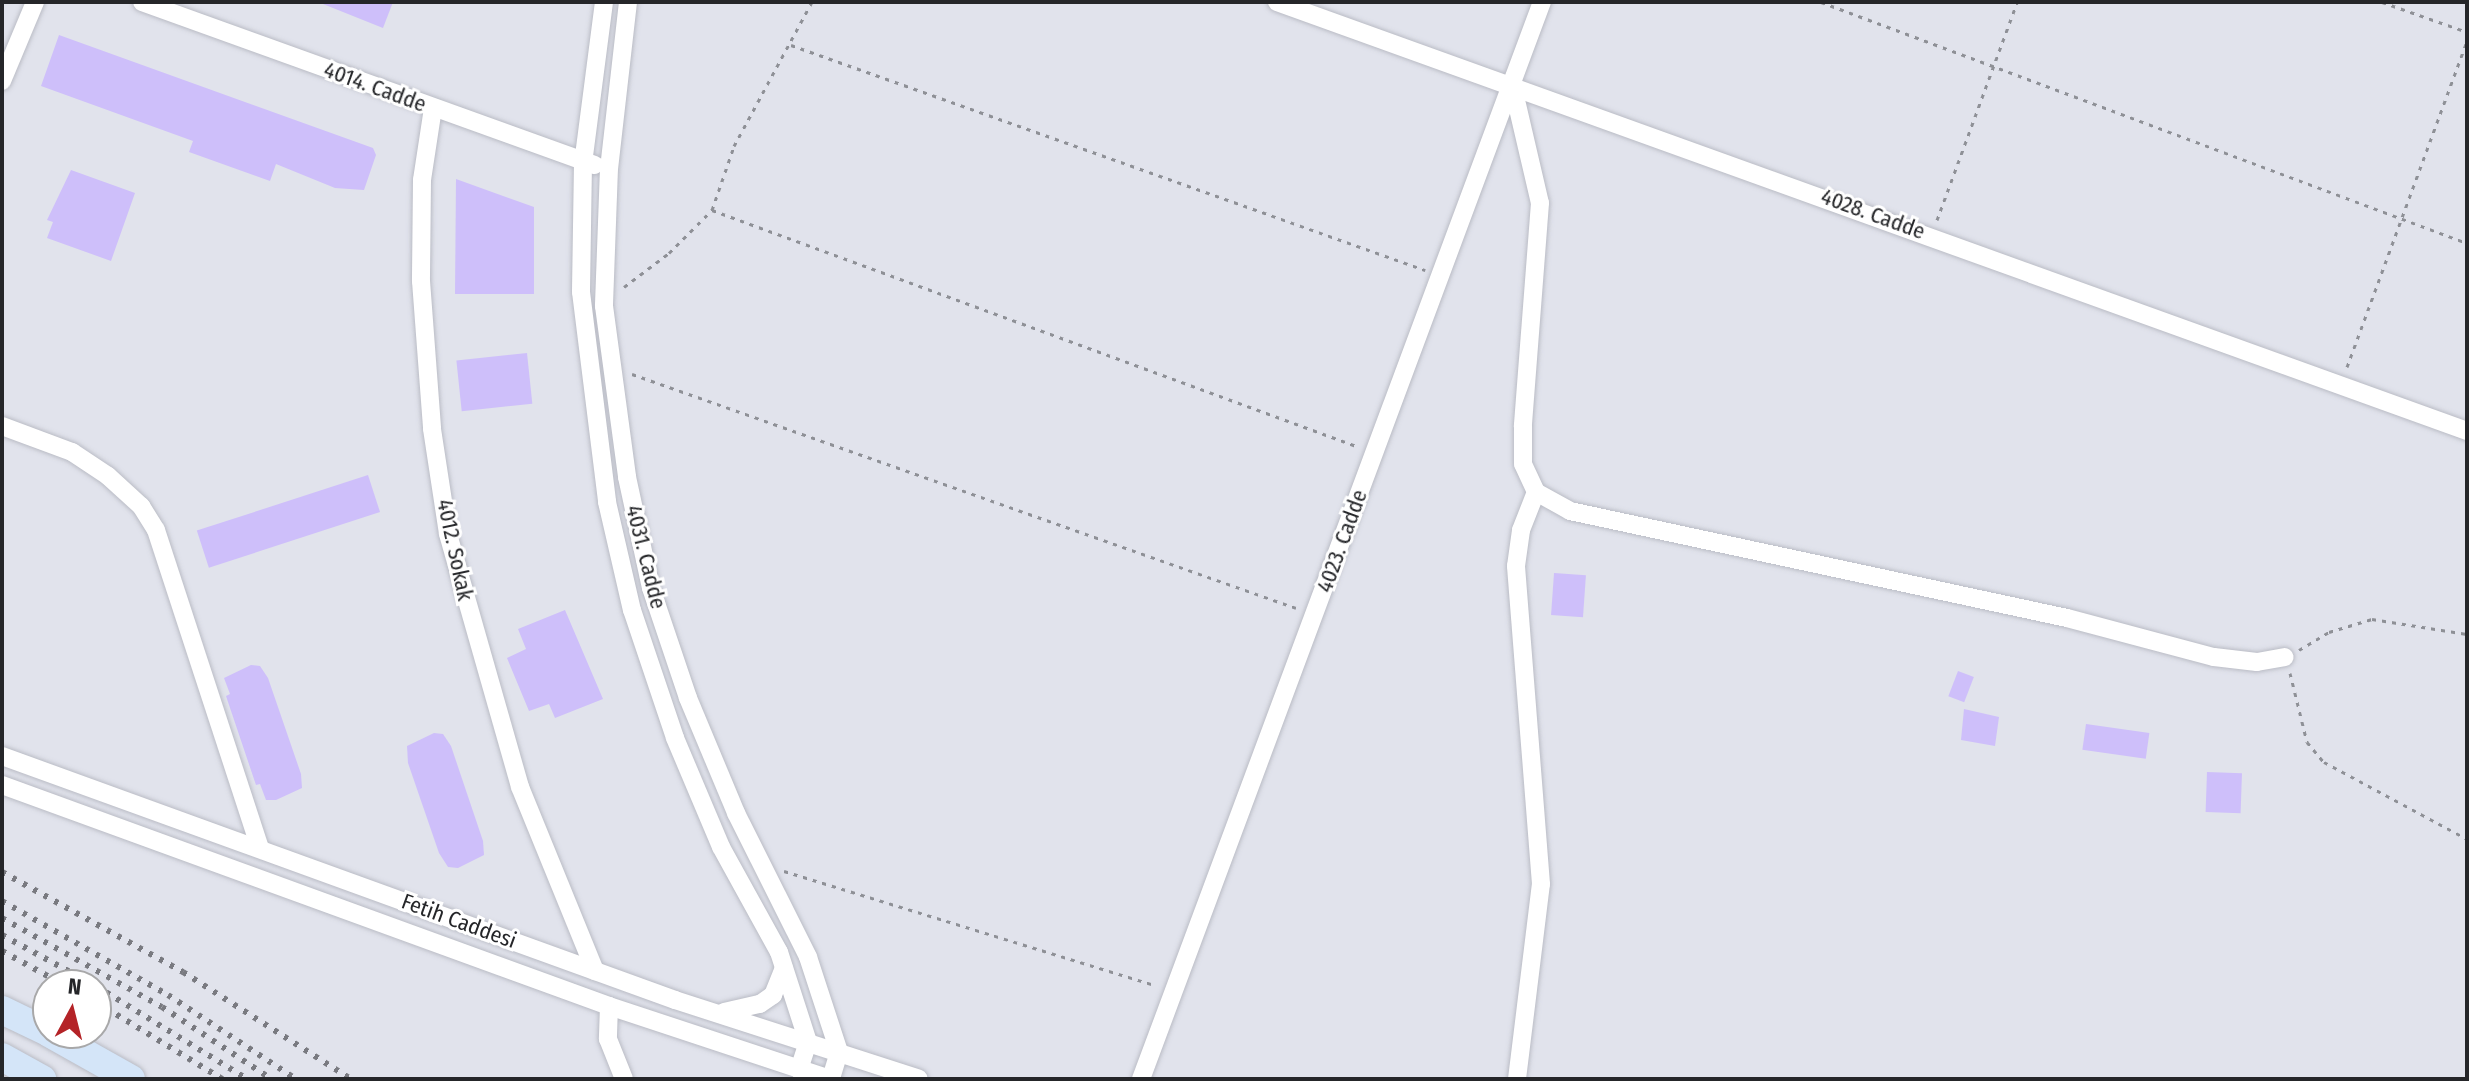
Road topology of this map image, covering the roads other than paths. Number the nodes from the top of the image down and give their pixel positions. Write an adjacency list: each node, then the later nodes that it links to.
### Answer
1 (35, 2): 7 (street)
2 (142, 2): 9 (street, 4014. Cadde)
3 (604, 2): 10 (street, 4031. Cadde)
4 (628, 2): 11 (street, 4031. Cadde)
5 (1277, 2): 8 (street, 4028. Cadde)
6 (1542, 2): 8 (street, 4023. Cadde)
7 (2, 81)
8 (1512, 83): 13 (street, 4028. Cadde); 14 (street); 35 (street, 4023. Cadde)
9 (433, 108): 10 (street, 4014. Cadde); 20 (street, 4012. Sokak)
10 (583, 163): 11 (street, 4014. Cadde); 19 (street, 4031. Cadde)
11 (609, 168): 27 (street, 4031. Cadde)
12 (2, 426): 18 (street)
13 (2467, 431)
14 (1536, 492): 15 (street); 36 (street)
15 (2285, 657)
16 (2, 756): 18 (street, Fetih Caddesi)
17 (2, 785): 21 (street, Fetih Caddesi)
18 (260, 848): 20 (street, Fetih Caddesi)
19 (784, 968): 23 (street); 25 (street, 4031. Cadde)
20 (595, 971): 23 (street, Fetih Caddesi)
21 (609, 1006): 29 (street, Fetih Caddesi); 32 (street)
22 (2, 1010): 24 (main road)
23 (721, 1013): 25 (street, Fetih Caddesi)
24 (32, 1025)
25 (808, 1042): 27 (street, Fetih Caddesi); 29 (street)
26 (77, 1049): 31 (main road)
27 (839, 1052): 33 (street); 34 (street, Fetih Caddesi)
28 (2, 1057): 30 (main road)
29 (799, 1070): 33 (street, Fetih Caddesi)
30 (42, 1079)
31 (131, 1079)
32 (624, 1079)
33 (830, 1079)
34 (919, 1079)
35 (1141, 1079)
36 (1517, 1079)

